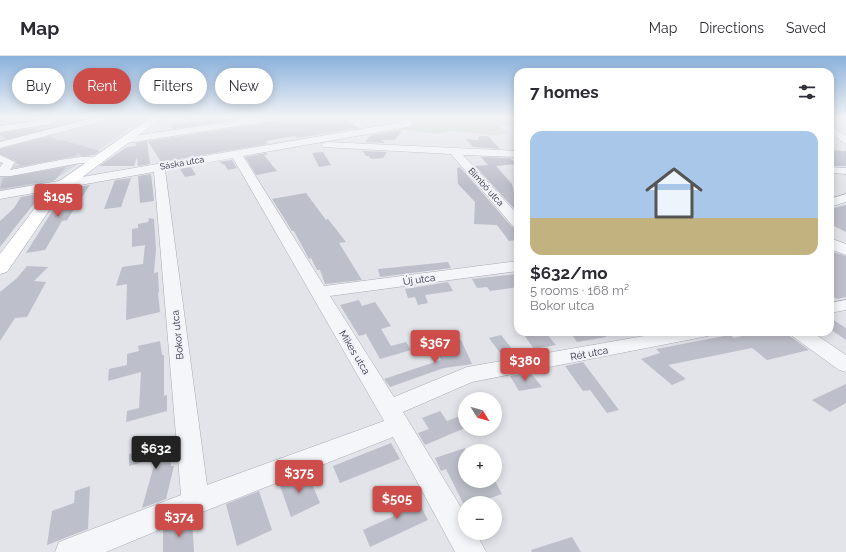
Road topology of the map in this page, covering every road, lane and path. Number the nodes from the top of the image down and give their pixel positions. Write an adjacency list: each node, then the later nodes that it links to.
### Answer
1 (17, 140): 5 (street)
2 (127, 140): 10 (main road)
3 (314, 140): 4 (street, Sáska utca)
4 (309, 141): 6 (street); 7 (street, Sáska utca)
5 (0, 145)
6 (454, 151): 8 (street); 18 (street, Bimbó utca)
7 (236, 154): 11 (street, Sáska utca); 23 (street, Mikes utca)
8 (514, 154)
9 (0, 158): 10 (street)
10 (99, 160): 14 (main road)
11 (159, 167): 14 (street, Sáska utca); 30 (street, Bokor utca)
12 (834, 170): 13 (street)
13 (846, 171)
14 (65, 184): 15 (street, Sáska utca); 22 (main road)
15 (0, 195)
16 (846, 198): 17 (street)
17 (834, 202)
18 (514, 218)
19 (834, 245): 20 (street)
20 (846, 250)
21 (514, 267): 23 (street, Új utca)
22 (0, 268)
23 (319, 292): 29 (street, Mikes utca)
24 (846, 305): 25 (street)
25 (834, 307)
26 (679, 336): 29 (street, Rét utca)
27 (805, 336): 28 (street)
28 (846, 365)
29 (394, 416): 30 (street, Rét utca); 32 (street, Mikes utca)
30 (195, 502): 31 (street, Rét utca)
31 (70, 552)
32 (471, 552)

